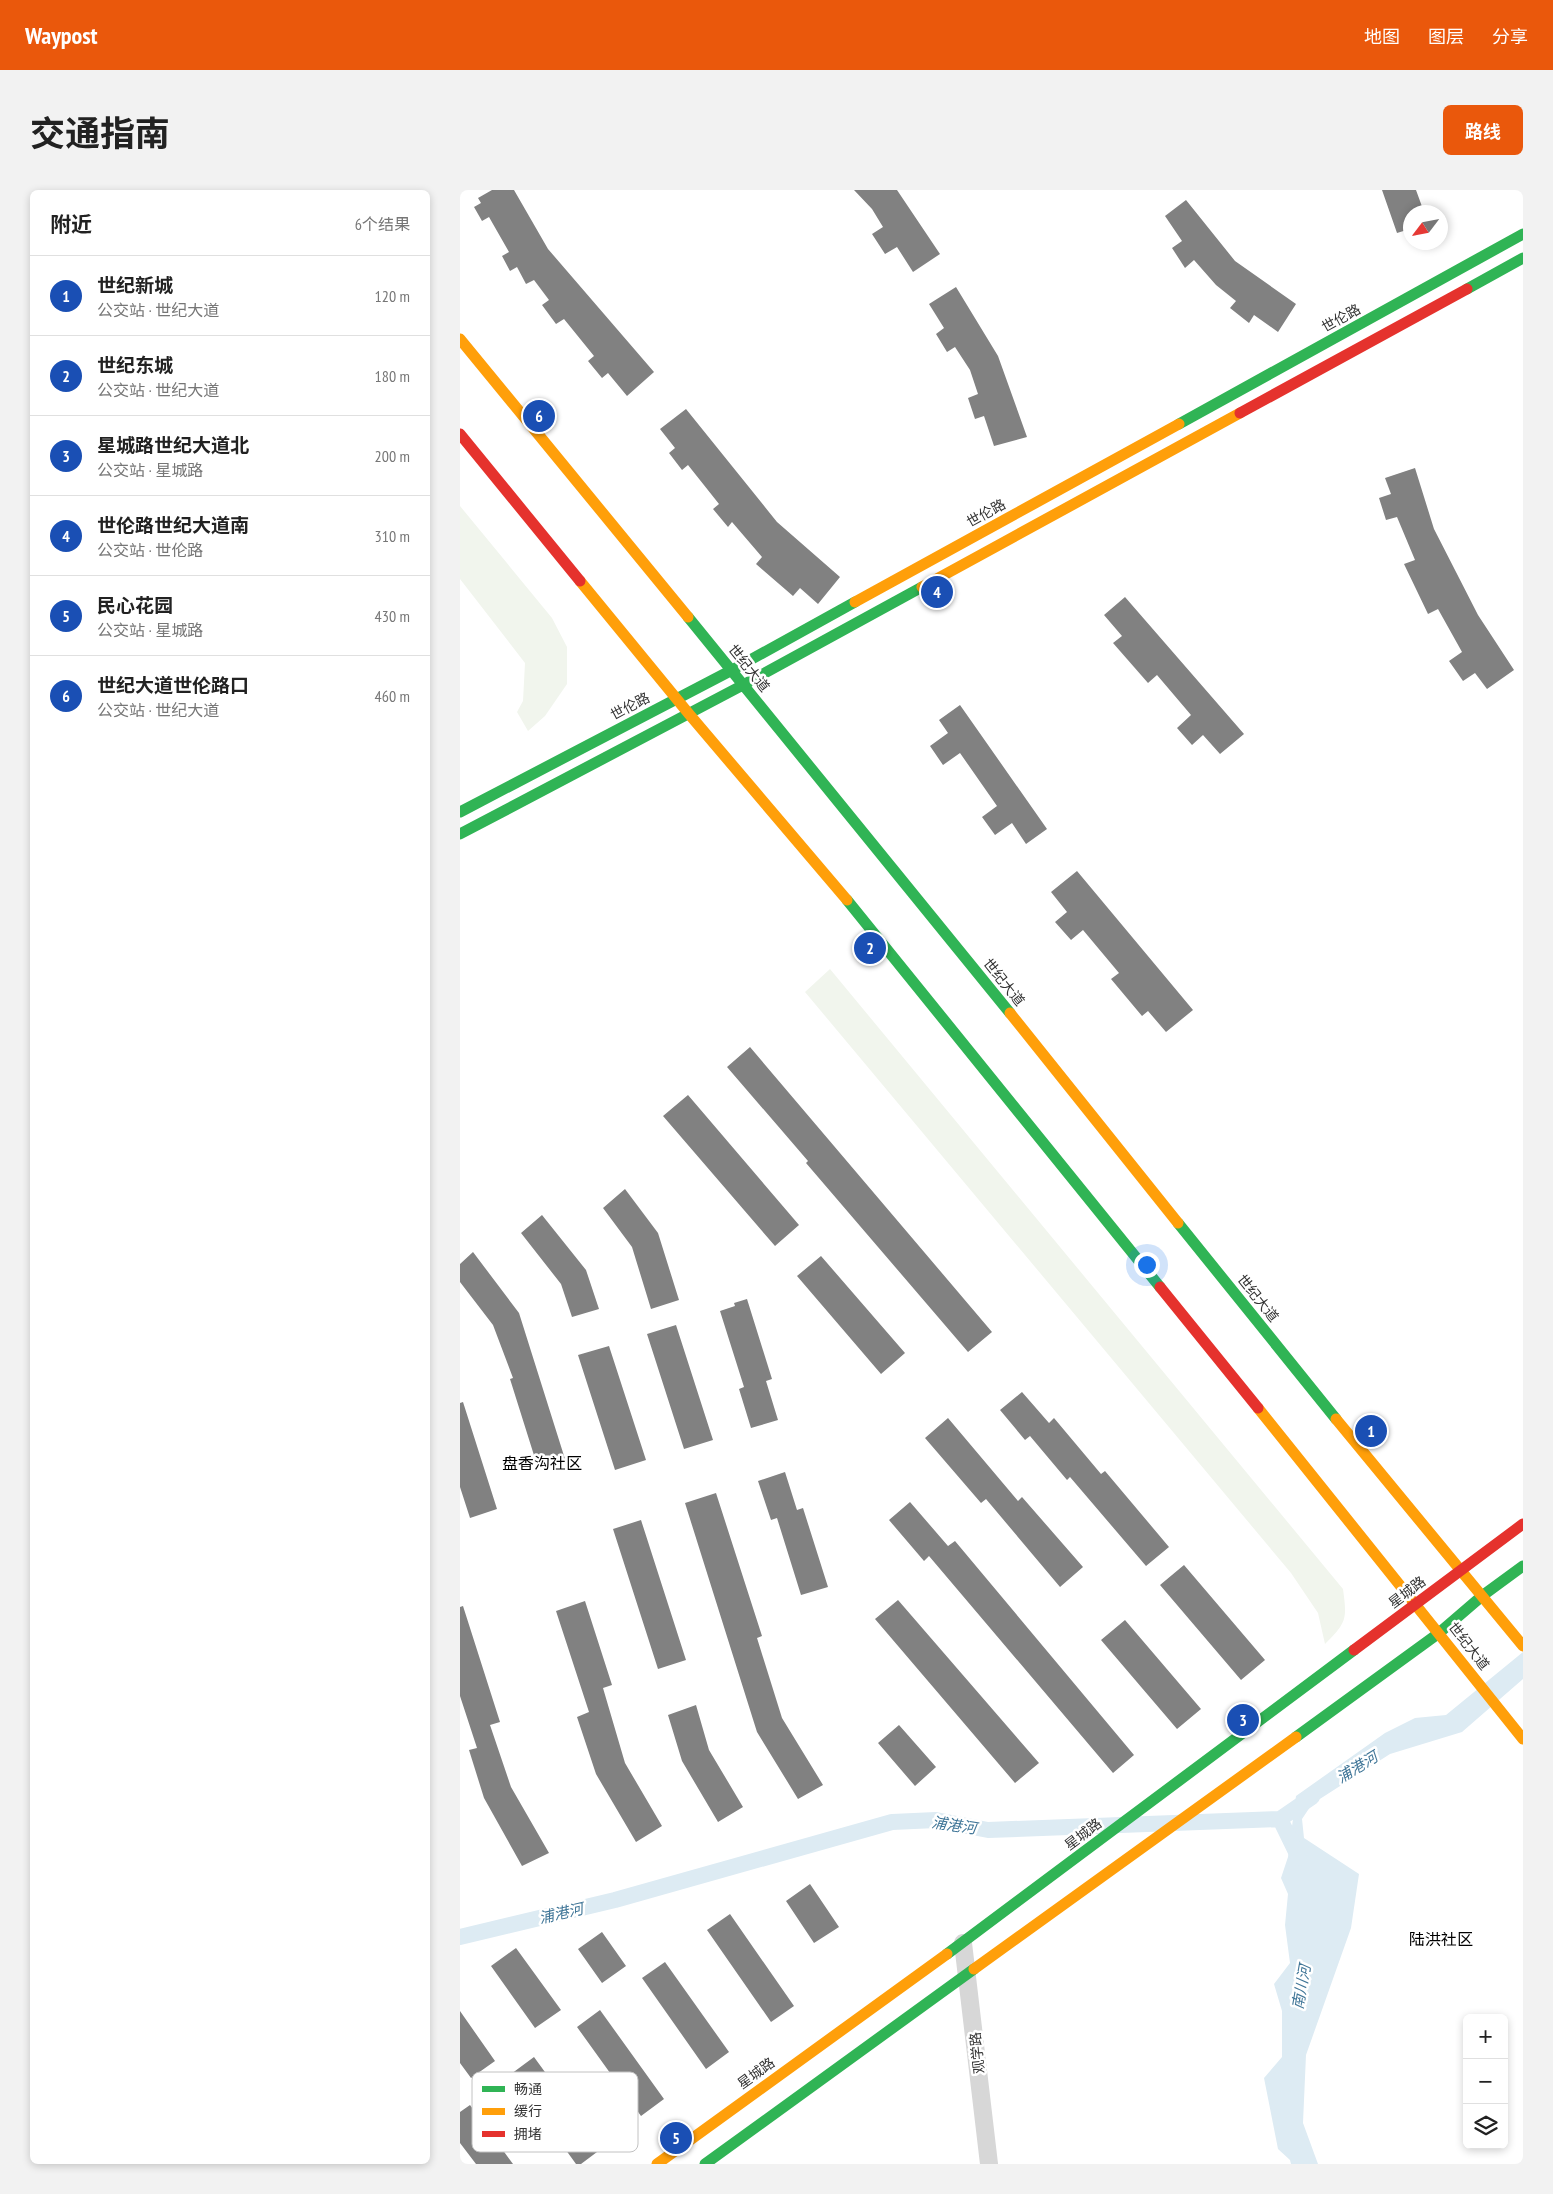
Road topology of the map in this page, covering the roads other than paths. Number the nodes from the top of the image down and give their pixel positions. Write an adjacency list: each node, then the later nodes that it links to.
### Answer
1 (1523, 234): 5 (main road, 世伦路)
2 (1523, 258): 6 (main road)
3 (460, 339): 5 (main road, 世纪大道)
4 (460, 434): 7 (main road, 世纪大道)
5 (732, 670): 6 (main road, 世纪大道); 7 (main road, 世伦路)
6 (743, 684): 8 (main road); 13 (main road, 世纪大道)
7 (677, 699): 8 (main road, 世纪大道); 9 (main road, 世伦路)
8 (689, 714): 10 (main road); 15 (main road, 世纪大道)
9 (460, 812)
10 (460, 834)
11 (1523, 1524): 13 (main road, 星城路)
12 (1523, 1566): 14 (main road)
13 (1461, 1569): 14 (main road, 世纪大道); 15 (main road, 星城路)
14 (1482, 1596): 16 (main road); 17 (main road, 世纪大道)
15 (1416, 1604): 16 (main road, 世纪大道); 19 (main road, 星城路)
16 (1439, 1633): 18 (main road, 世纪大道); 20 (main road)
17 (1523, 1646)
18 (1523, 1739)
19 (963, 1943): 20 (street, 观学路); 21 (main road, 星城路)
20 (968, 1975): 22 (main road); 23 (street, 观学路)
21 (658, 2164)
22 (705, 2164)
23 (989, 2164)

